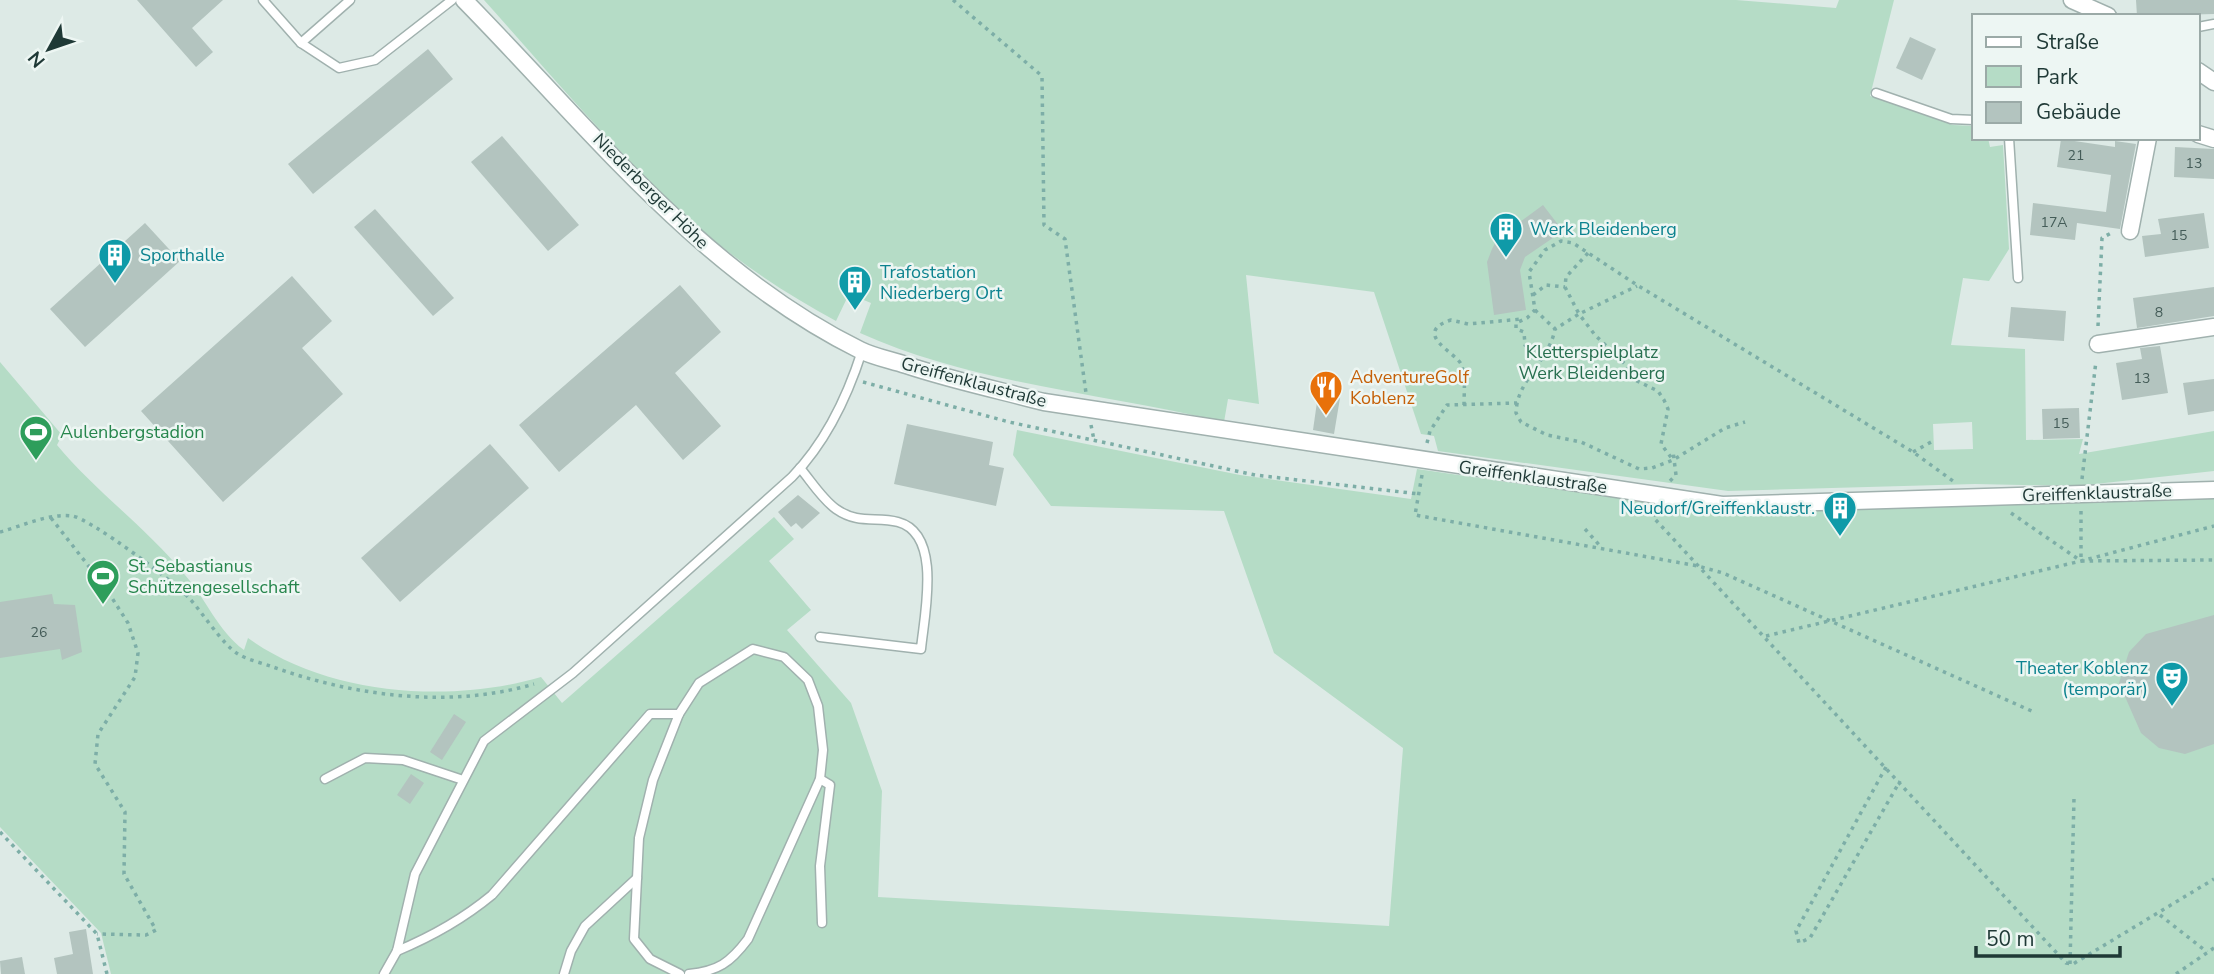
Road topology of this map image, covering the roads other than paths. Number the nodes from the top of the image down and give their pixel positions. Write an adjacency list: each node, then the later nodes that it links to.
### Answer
1 (263, 0): 7 (lane)
2 (350, 0): 7 (lane)
3 (452, 0): 7 (lane)
4 (464, 0): 16 (street, Niederberger Höhe)
5 (2072, 0): 6 (street)
6 (2104, 14)
7 (301, 43)
8 (1876, 93): 9 (lane)
9 (1972, 120)
10 (2009, 140): 13 (lane)
11 (2148, 140): 12 (street)
12 (2130, 231)
13 (2018, 278)
14 (2214, 327): 15 (street)
15 (2098, 344)
16 (862, 351): 17 (lane); 18 (street, Greiffenklaustraße)
17 (800, 468): 19 (lane); 23 (lane)
18 (2214, 490)
19 (820, 638)
20 (679, 714): 22 (lane); 24 (lane); 26 (lane)
21 (325, 779): 23 (lane)
22 (820, 779): 25 (lane); 30 (lane)
23 (463, 780): 26 (lane)
24 (636, 878): 28 (lane); 29 (lane)
25 (822, 923)
26 (397, 951): 27 (lane)
27 (384, 974)
28 (564, 974)
29 (680, 974)
30 (689, 974)

